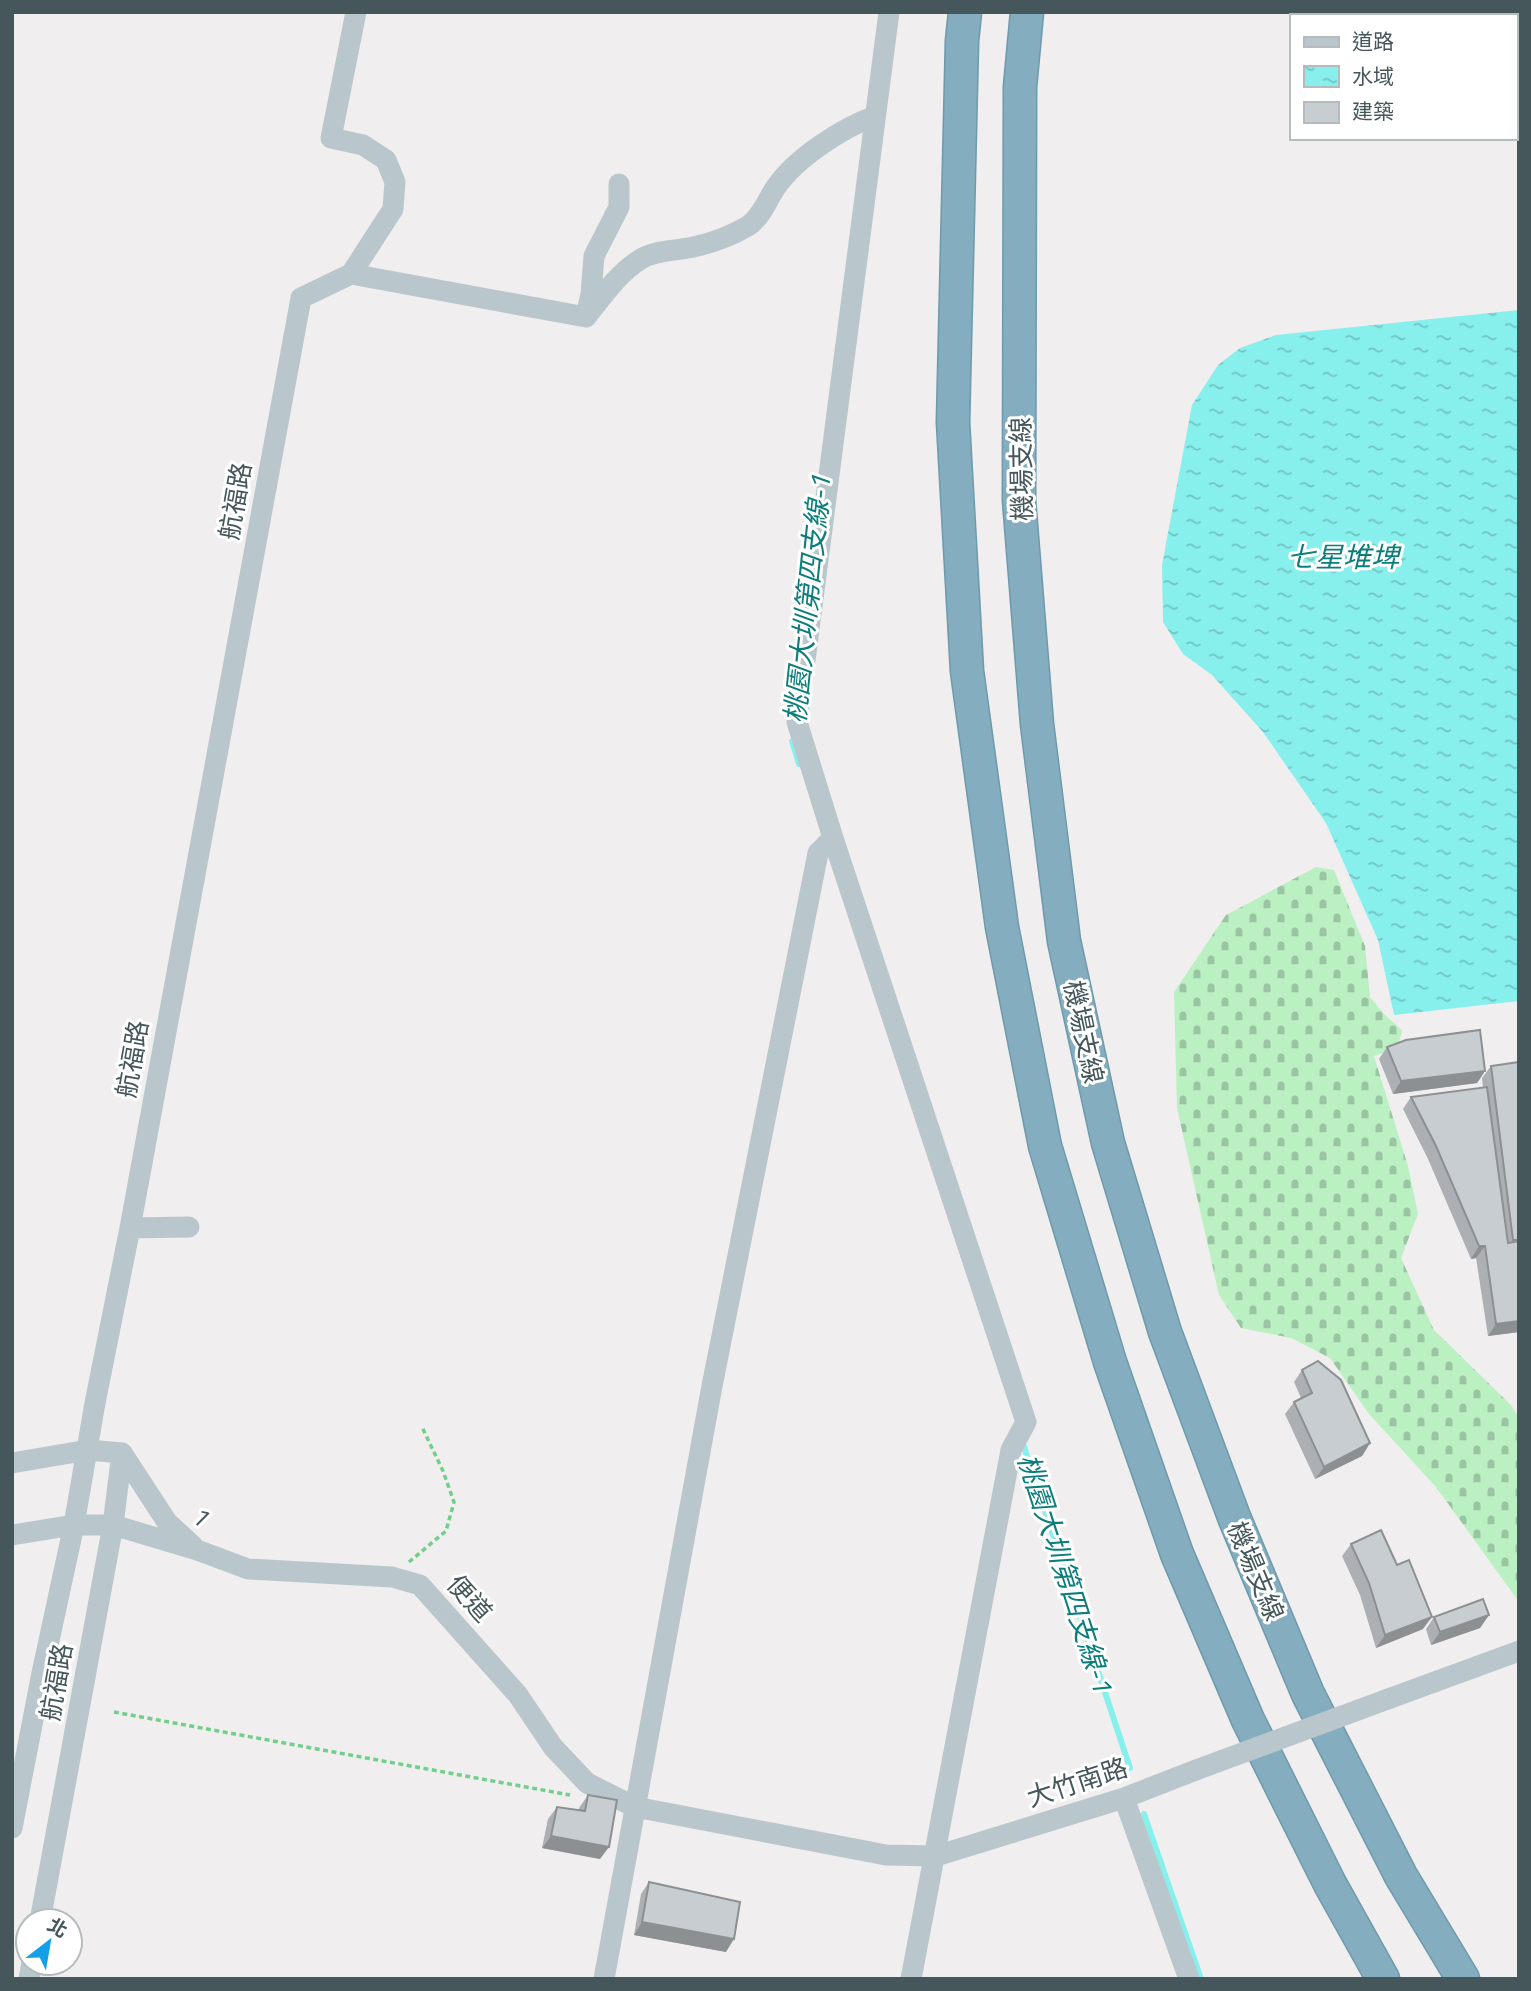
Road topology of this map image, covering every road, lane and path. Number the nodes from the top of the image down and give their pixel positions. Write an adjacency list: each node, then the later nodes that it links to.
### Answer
1 (356, 12): 7 (street)
2 (889, 12): 5 (street)
3 (965, 12): 32 (highway)
4 (1027, 12): 33 (highway, 機場支線)
5 (875, 116): 8 (street); 9 (street)
6 (619, 184): 8 (street)
7 (351, 274): 8 (street); 11 (street, 航福路)
8 (586, 317)
9 (833, 838): 25 (street); 27 (street)
10 (189, 1227): 11 (street)
11 (130, 1228): 13 (street, 航福路)
12 (422, 1427): 20 (path)
13 (88, 1450): 14 (street); 15 (street); 16 (street, 航福路)
14 (122, 1453): 17 (street, 航福路); 19 (street, 1)
15 (12, 1463)
16 (74, 1525): 17 (street, 1); 18 (street, 1); 26 (street, 航福路)
17 (113, 1525): 19 (street, 1); 28 (street, 航福路)
18 (12, 1535)
19 (197, 1550): 20 (street, 便道)
20 (392, 1577): 25 (street, 便道)
21 (1519, 1651): 24 (street, 大竹南路, bridge)
22 (114, 1712): 23 (path)
23 (580, 1797)
24 (1125, 1798): 27 (street, 大竹南路); 31 (street)
25 (635, 1807): 27 (street, 大竹南路); 29 (street)
26 (12, 1828)
27 (936, 1856): 30 (street)
28 (43, 1907)
29 (604, 1979)
30 (911, 1979)
31 (1189, 1979)
32 (1383, 1979)
33 (1462, 1979)

